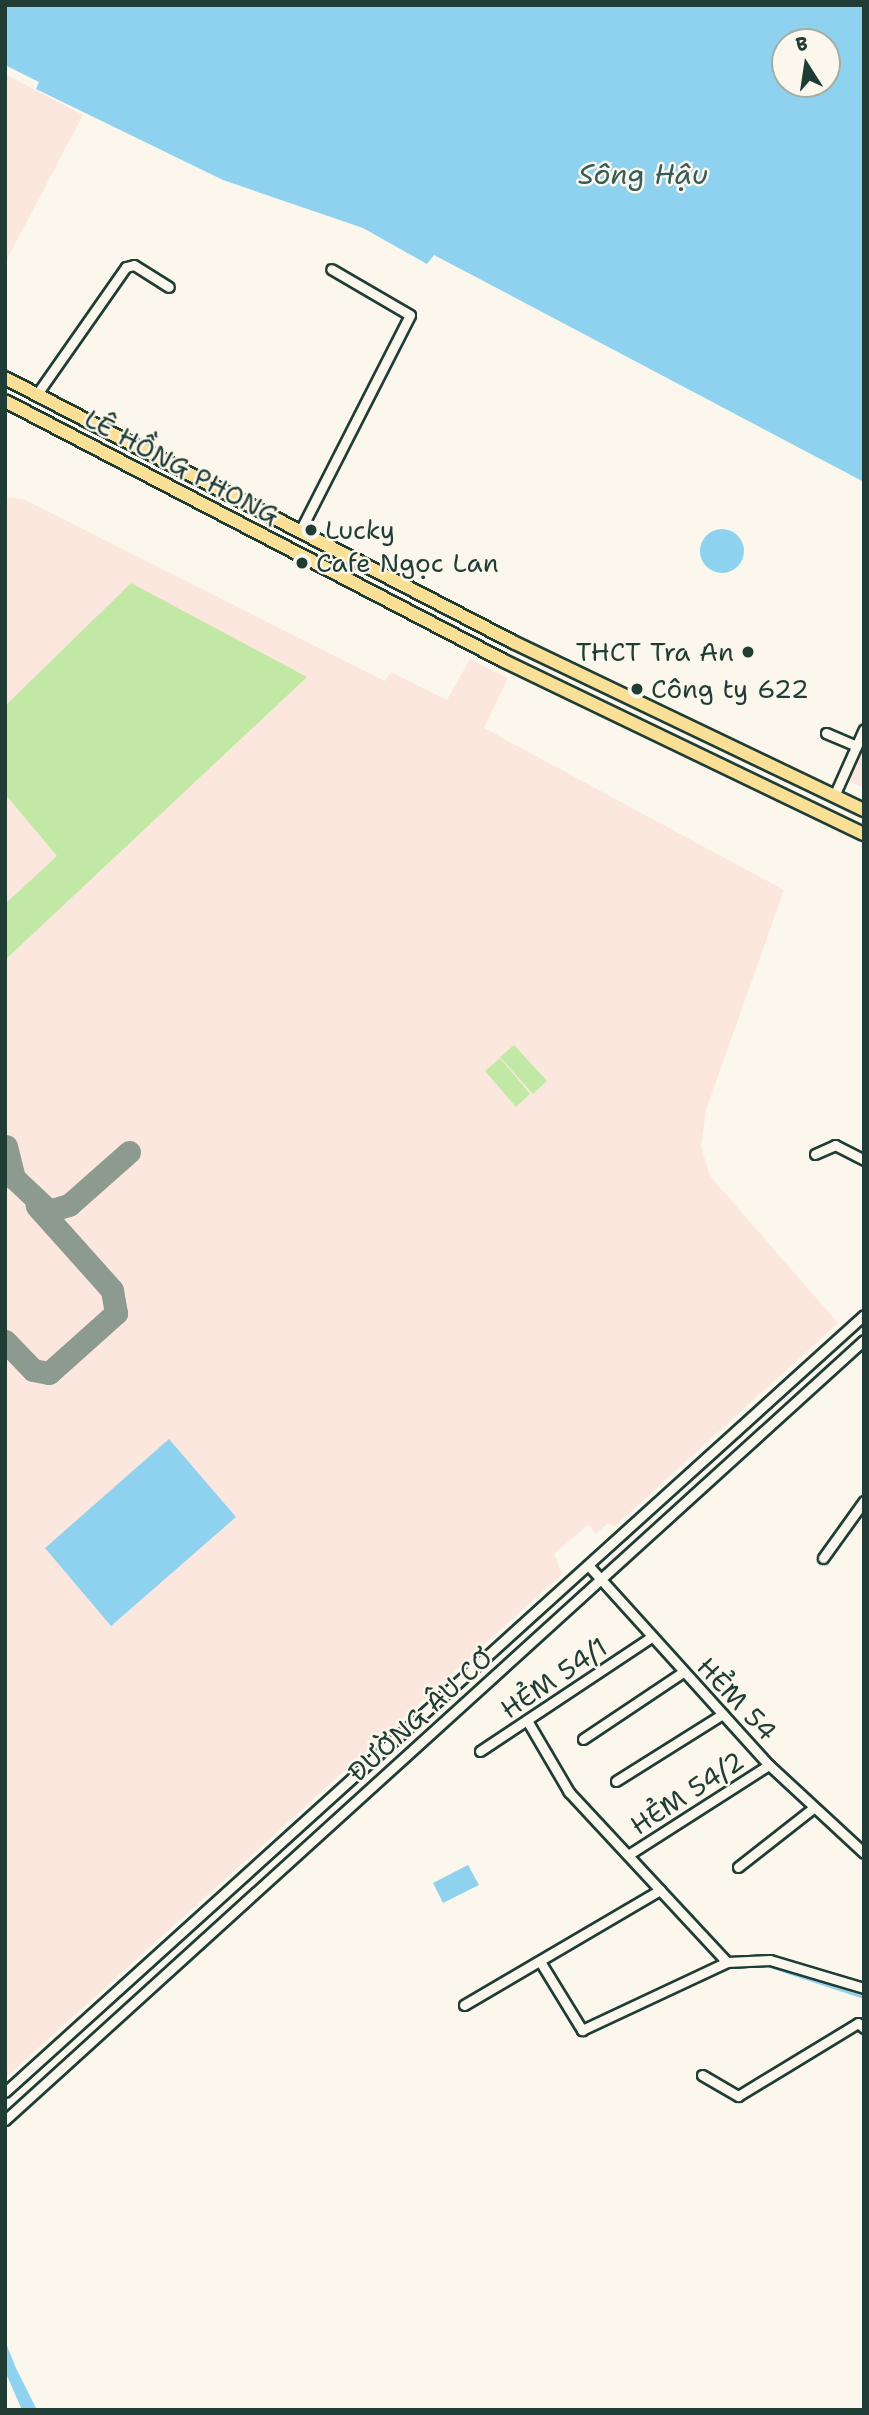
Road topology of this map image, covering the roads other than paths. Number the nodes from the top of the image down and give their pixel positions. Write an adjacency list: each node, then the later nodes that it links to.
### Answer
1 (331, 269): 6 (street)
2 (169, 287): 4 (street)
3 (5, 378): 4 (highway, LÊ HỒNG PHONG)
4 (37, 394): 6 (highway, LÊ HỒNG PHONG)
5 (5, 401): 12 (highway, LÊ HỒNG PHONG)
6 (300, 531): 10 (highway, LÊ HỒNG PHONG)
7 (864, 729): 9 (street)
8 (826, 733): 9 (street)
9 (856, 746): 10 (street)
10 (834, 796): 11 (highway, LÊ HỒNG PHONG)
11 (864, 810)
12 (864, 834)
13 (815, 1154): 14 (street)
14 (864, 1160)
15 (864, 1315): 17 (street, ĐƯỜNG ÂU CƠ)
16 (864, 1340): 18 (street, ĐƯỜNG ÂU CƠ)
17 (771, 1402): 18 (street); 21 (street, ĐƯỜNG ÂU CƠ)
18 (785, 1416): 22 (street, ĐƯỜNG ÂU CƠ)
19 (864, 1501): 20 (street)
20 (823, 1558)
21 (588, 1565): 22 (street, HẺM 54); 42 (street, ĐƯỜNG ÂU CƠ)
22 (601, 1580): 23 (street, HẺM 54); 43 (street, ĐƯỜNG ÂU CƠ)
23 (650, 1638): 24 (street, HẺM 54); 26 (street, HẺM 54/1)
24 (683, 1672): 25 (street, HẺM 54); 27 (street)
25 (723, 1714): 29 (street, HẺM 54); 30 (street)
26 (528, 1722): 28 (street, HẺM 54/1); 33 (street)
27 (583, 1739)
28 (480, 1751)
29 (769, 1765): 31 (street, HẺM 54); 33 (street, HẺM 54/2)
30 (616, 1781)
31 (812, 1809): 32 (street, HẺM 54); 34 (street)
32 (864, 1853)
33 (628, 1856): 35 (street)
34 (738, 1867)
35 (660, 1890): 36 (street); 37 (street)
36 (727, 1962): 37 (street); 38 (street)
37 (541, 1964): 39 (street)
38 (864, 1988)
39 (464, 2006)
40 (863, 2024): 41 (street)
41 (702, 2075)
42 (5, 2092)
43 (5, 2120)

